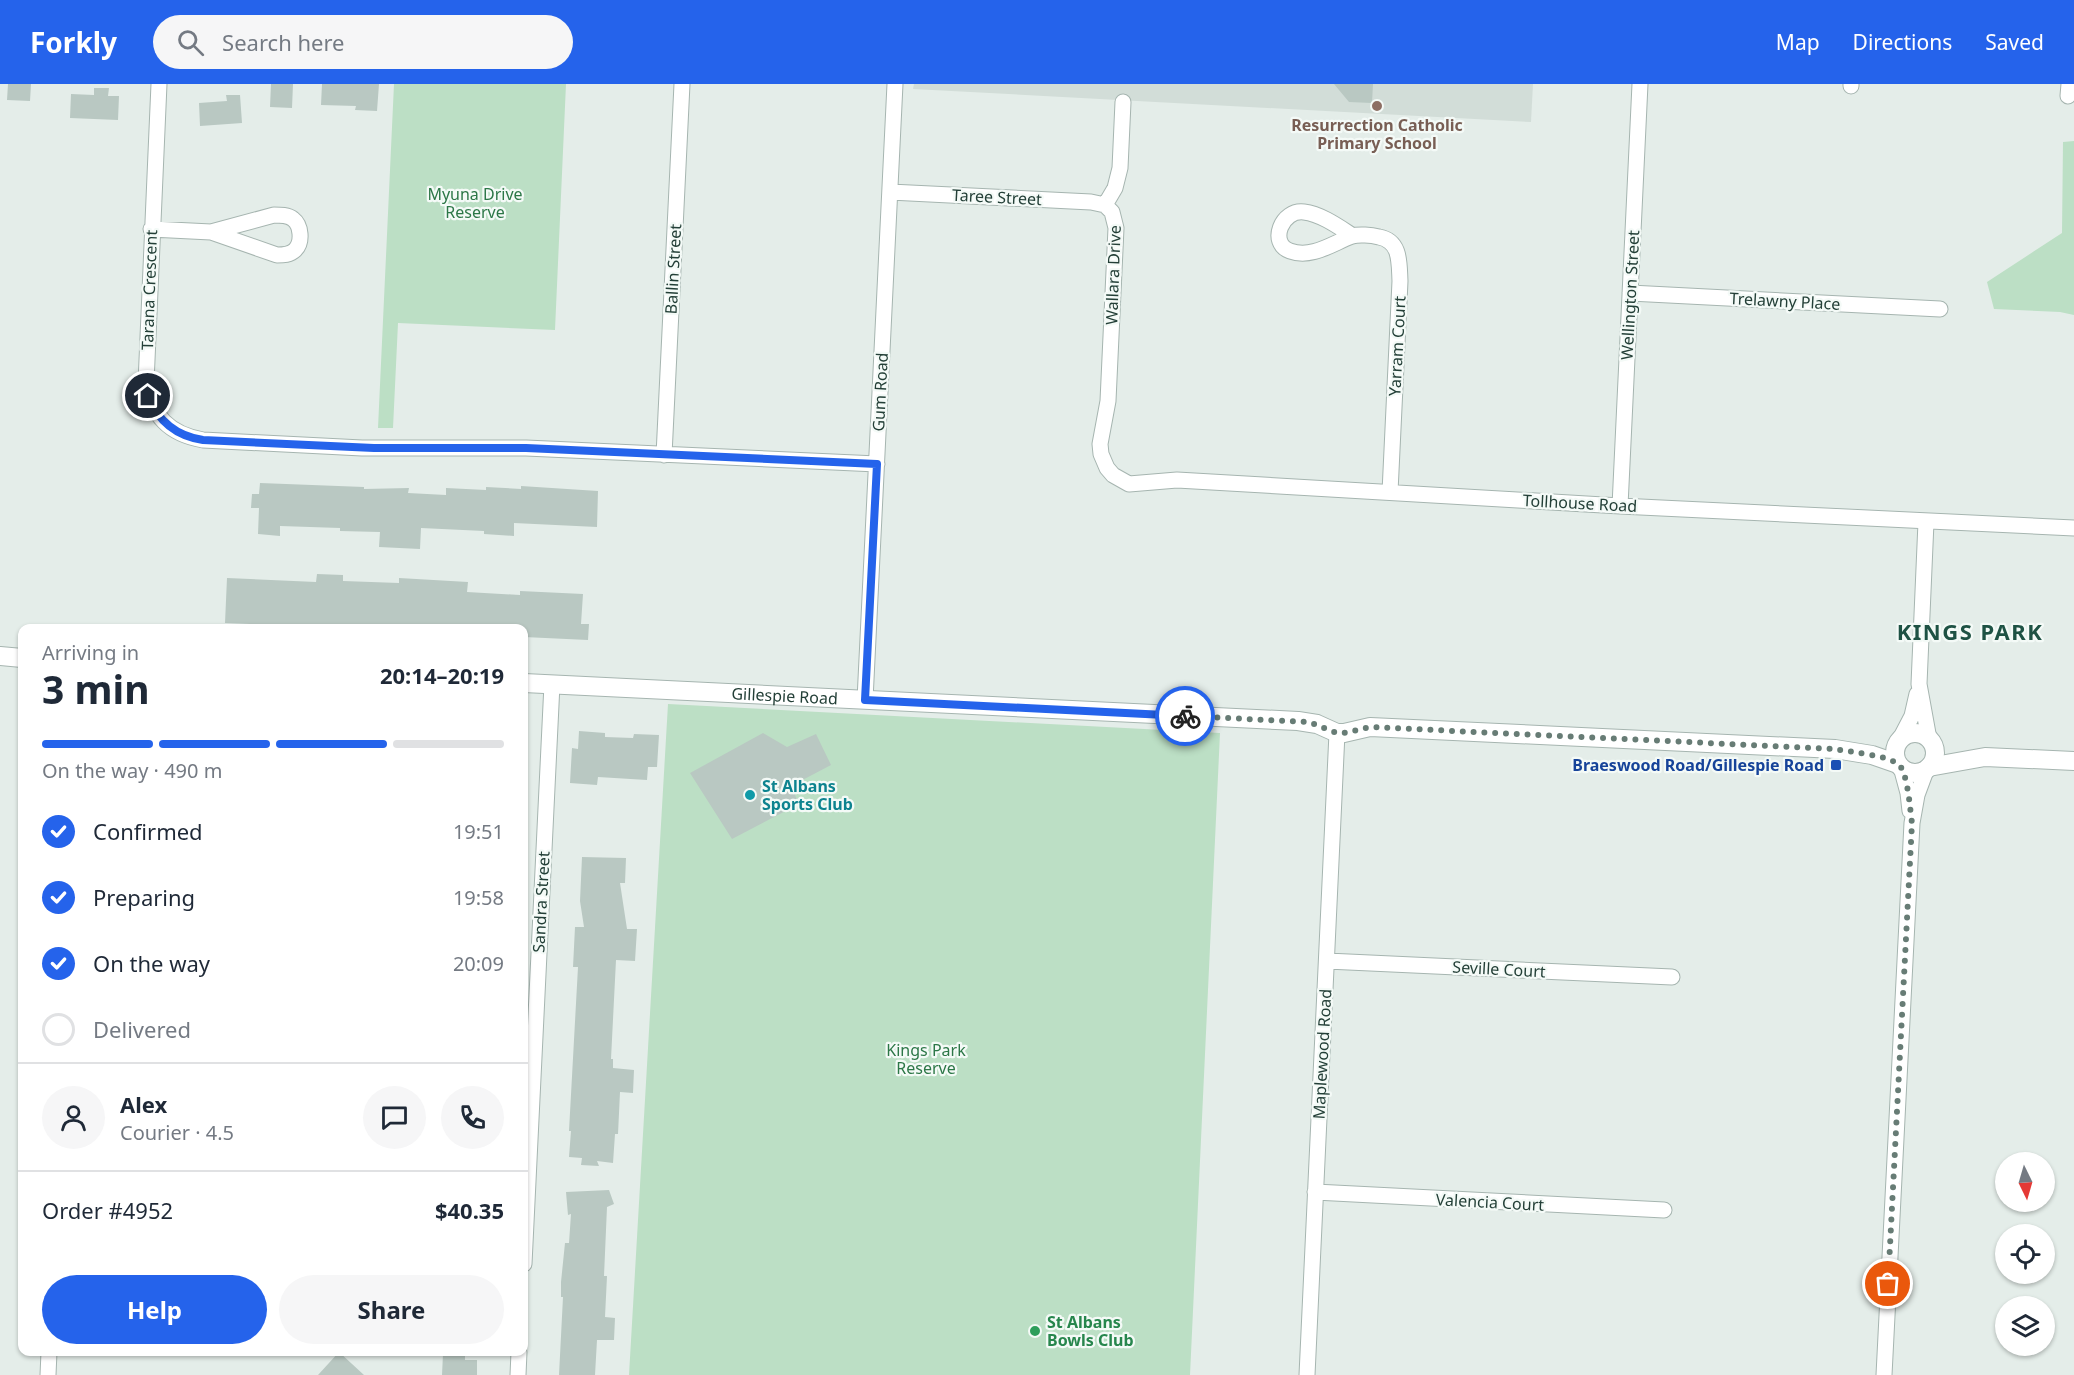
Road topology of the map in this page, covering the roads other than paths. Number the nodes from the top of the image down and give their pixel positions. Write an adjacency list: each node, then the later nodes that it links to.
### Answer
1 (159, 84): 8 (street, Tarana Crescent)
2 (682, 84): 14 (street, Ballin Street)
3 (895, 84): 6 (street, Gum Road)
4 (1640, 84): 11 (street, Wellington Street)
5 (1123, 102): 7 (street, Wallara Drive)
6 (890, 192): 7 (street, Taree Street); 15 (street, Gum Road)
7 (1105, 205): 13 (street, Wallara Drive)
8 (151, 229): 9 (street); 14 (street, Tarana Crescent)
9 (212, 232): 9 (street)
10 (1353, 236): 16 (street, Yarram Court)
11 (1630, 293): 12 (street, Trelawny Place); 17 (street, Wellington Street)
12 (1940, 309)
13 (1101, 454): 16 (street, Tollhouse Road)
14 (664, 455): 15 (street, Tarana Crescent)
15 (877, 464): 25 (street, Gum Road)
16 (1390, 492): 17 (street, Tollhouse Road)
17 (1620, 506): 18 (street, Tollhouse Road)
18 (1926, 522): 19 (street, Tollhouse Road); 24 (street)
19 (2074, 528)
20 (0, 656): 21 (street)
21 (18, 658)
22 (528, 683): 23 (street, Gillespie Road)
23 (552, 684): 25 (street, Gillespie Road); 37 (street, Sandra Street)
24 (1919, 684): 27 (street); 28 (street)
25 (865, 700): 26 (street, Gillespie Road)
26 (1337, 733): 29 (street); 35 (street, Maplewood Road)
27 (1930, 740): 28 (street); 30 (street); 33 (street)
28 (1899, 741): 29 (street); 32 (street)
29 (1835, 749): 32 (street)
30 (1985, 757): 31 (street); 33 (street)
31 (2074, 761)
32 (1899, 766): 33 (street); 34 (street)
33 (1928, 767): 34 (street)
34 (1912, 823): 46 (street)
35 (1327, 961): 36 (street, Seville Court); 39 (street, Maplewood Road)
36 (1672, 977)
37 (529, 1020): 38 (street, Sandra Street)
38 (528, 1063)
39 (1315, 1192): 40 (street, Valencia Court); 45 (street, Maplewood Road)
40 (1664, 1210)
41 (49, 1356): 43 (street)
42 (519, 1356): 44 (street)
43 (48, 1375)
44 (518, 1375)
45 (1307, 1375)
46 (1884, 1375)

